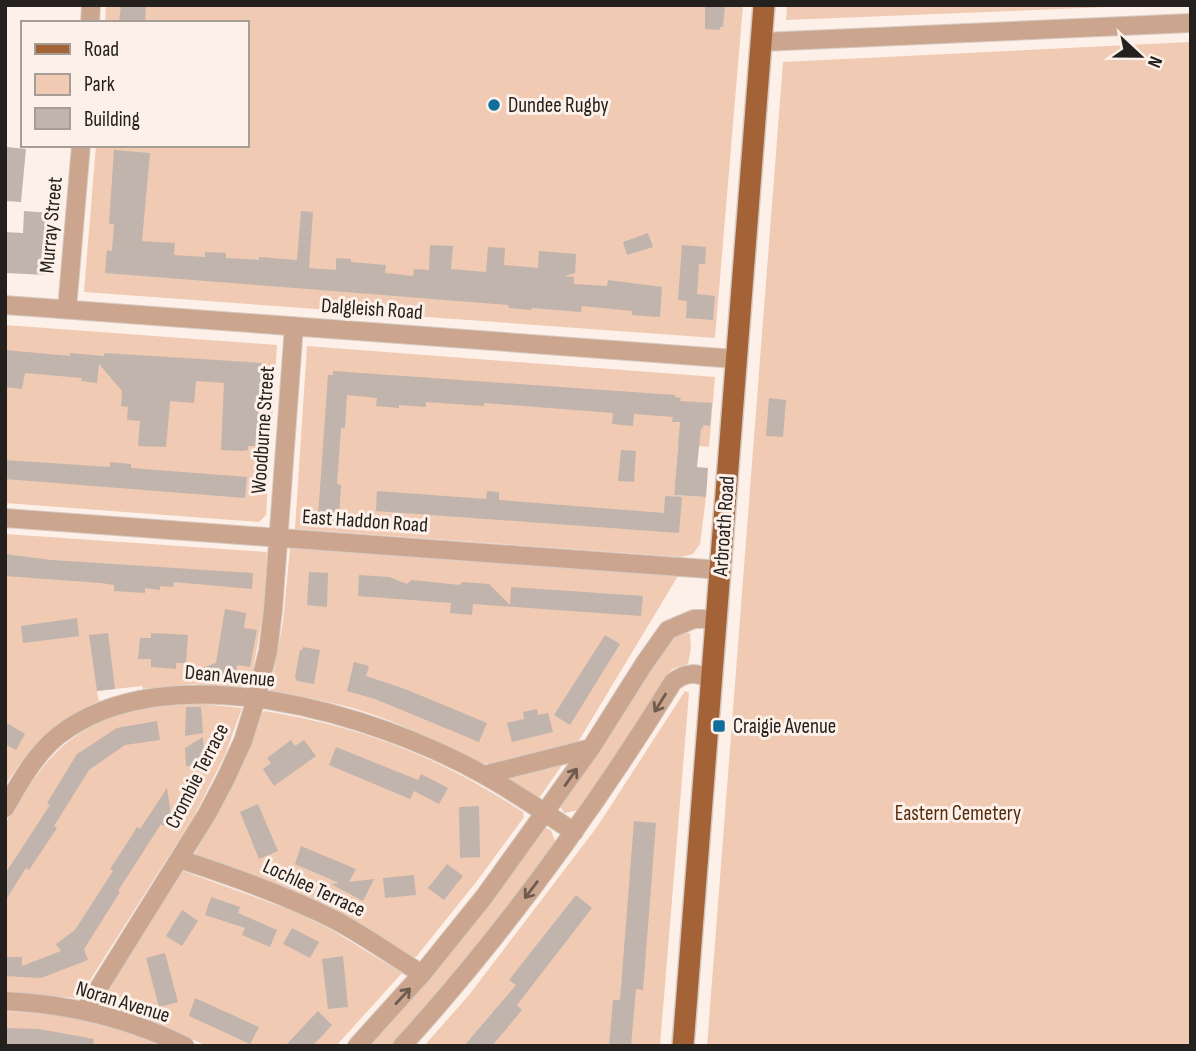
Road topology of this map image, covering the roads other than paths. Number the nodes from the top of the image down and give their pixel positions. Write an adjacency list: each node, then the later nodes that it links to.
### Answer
1 (764, 5): 3 (main road, Arbroath Road)
2 (1191, 23): 3 (street)
3 (762, 42): 8 (main road, Arbroath Road)
4 (81, 147): 6 (street, Murray Street)
5 (5, 304): 6 (street, Dalgleish Road)
6 (67, 309): 7 (street, Dalgleish Road)
7 (294, 326): 8 (street, Dalgleish Road); 10 (street, Woodburne Street)
8 (736, 359): 11 (main road, Arbroath Road)
9 (5, 518): 10 (street, East Haddon Road)
10 (278, 537): 11 (street, East Haddon Road); 14 (street, Crombie Terrace)
11 (721, 570): 12 (main road, Arbroath Road)
12 (717, 619): 13 (main road, Arbroath Road); 15 (street)
13 (712, 679): 19 (street, one-way to 19); 27 (main road, Arbroath Road)
14 (256, 699): 16 (street, Dean Avenue); 17 (street, Dean Avenue); 20 (street, Crombie Terrace)
15 (591, 748): 16 (street); 18 (street, one-way to 15)
16 (484, 775): 18 (street, Dean Avenue)
17 (5, 808)
18 (546, 814): 19 (street, Dean Avenue); 21 (street)
19 (574, 832): 26 (street, one-way to 26)
20 (179, 859): 21 (street, Lochlee Terrace); 23 (street, Crombie Terrace)
21 (422, 974): 25 (street, one-way to 21)
22 (5, 1001): 23 (street, Noran Avenue)
23 (85, 1010): 24 (street, Noran Avenue)
24 (185, 1046)
25 (357, 1046)
26 (402, 1046)
27 (683, 1046)

